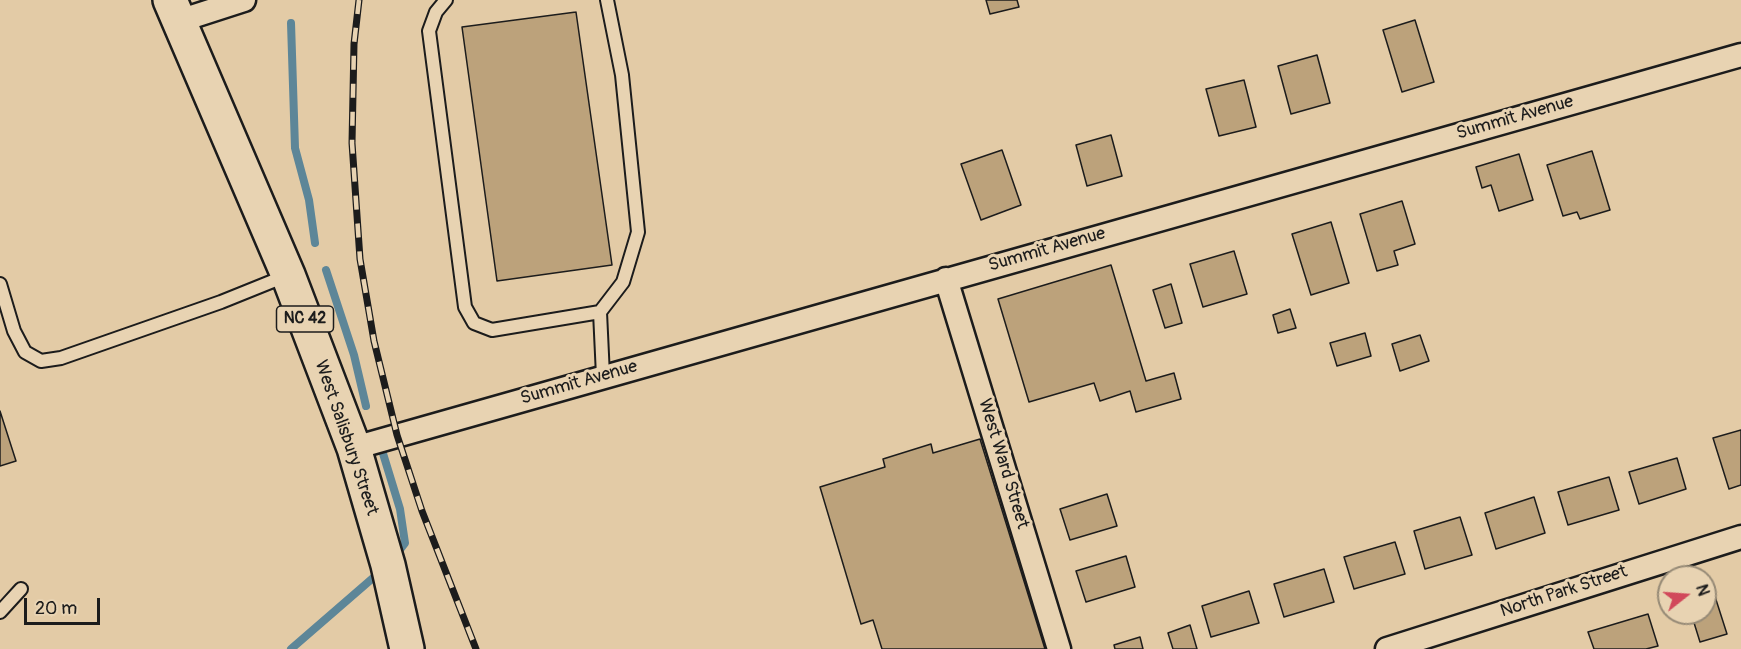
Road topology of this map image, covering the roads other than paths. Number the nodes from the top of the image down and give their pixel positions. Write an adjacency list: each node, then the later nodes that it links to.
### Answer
1 (244, 0): 4 (street)
2 (446, 0): 9 (lane)
3 (606, 0): 9 (lane)
4 (174, 10): 6 (main road, West Salisbury Street / NC 42)
5 (1741, 55): 7 (street, Summit Avenue)
6 (288, 275): 8 (lane); 11 (main road, West Salisbury Street / NC 42)
7 (946, 279): 10 (street, Summit Avenue); 16 (street, West Ward Street)
8 (0, 284)
9 (600, 312): 10 (lane)
10 (603, 376): 11 (street, Summit Avenue)
11 (354, 448): 15 (main road, West Salisbury Street / NC 42)
12 (1741, 537): 17 (street, North Park Street)
13 (21, 589): 14 (lane)
14 (0, 612)
15 (407, 649)
16 (1059, 649)
17 (1387, 649)

